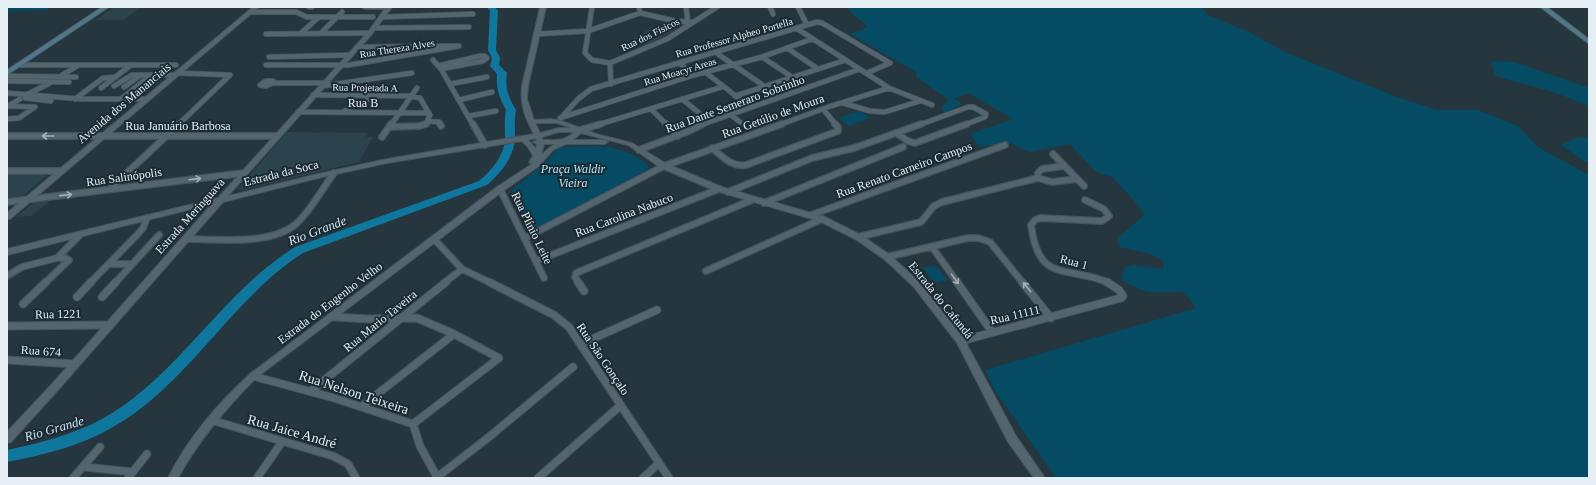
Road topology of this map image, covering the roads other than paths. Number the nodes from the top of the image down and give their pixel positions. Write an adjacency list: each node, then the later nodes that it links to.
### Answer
1 (106, 7): 52 (main road)
2 (256, 7): 17 (street, Avenida dos Mananciais)
3 (309, 7): 4 (street)
4 (312, 7)
5 (365, 7): 6 (street)
6 (385, 7)
7 (389, 7): 25 (street, Estrada Meringuava)
8 (543, 7): 35 (street)
9 (592, 7): 31 (street)
10 (639, 7): 19 (street)
11 (686, 7): 26 (street)
12 (717, 7): 26 (street, Rua dos Físicos)
13 (770, 7): 21 (street)
14 (798, 7): 27 (street)
15 (1542, 7): 38 (main road)
16 (1548, 7): 36 (main road)
17 (250, 12): 22 (street); 63 (street, Avenida dos Mananciais)
18 (342, 12): 23 (street)
19 (640, 13): 26 (street); 31 (street)
20 (473, 14): 25 (street)
21 (773, 14)
22 (319, 17): 23 (street); 32 (street)
23 (337, 17): 24 (street); 33 (street)
24 (373, 17)
25 (382, 17): 30 (street, Estrada Meringuava)
26 (690, 22): 49 (street, Rua dos Físicos)
27 (807, 25): 29 (street, Rua Professor Alpheo Portella); 62 (street, Rua Professor Alpheo Portella)
28 (469, 27): 30 (street)
29 (796, 28): 37 (street); 43 (street, Rua Professor Alpheo Portella)
30 (372, 30): 33 (street); 39 (street, Estrada Meringuava)
31 (588, 30): 35 (street); 49 (street)
32 (301, 33): 33 (street); 34 (street)
33 (321, 33)
34 (266, 34)
35 (537, 34): 119 (street)
36 (1589, 38)
37 (812, 39): 42 (street, Rua Moacyr Areas); 48 (street)
38 (1589, 42)
39 (357, 47): 41 (street); 44 (street, Estrada Meringuava)
40 (456, 47): 41 (street, Rua Thereza Alves)
41 (439, 48): 57 (street, Rua Thereza Alves)
42 (787, 48): 45 (street, Rua Moacyr Areas); 59 (street)
43 (715, 52): 50 (street, Rua Professor Alpheo Portella); 51 (street)
44 (350, 55): 46 (street); 57 (street, Estrada Meringuava)
45 (762, 56): 51 (street, Rua Moacyr Areas); 73 (street)
46 (269, 57)
47 (433, 60): 58 (street)
48 (846, 60): 59 (street); 60 (street)
49 (610, 63): 79 (street)
50 (679, 63): 67 (street); 79 (street, Rua Professor Alpheo Portella)
51 (732, 64): 61 (street, Rua Moacyr Areas); 81 (street)
52 (21, 65): 53 (street); 68 (main road)
53 (78, 65): 54 (street); 69 (street)
54 (131, 65): 55 (street); 71 (street)
55 (176, 65)
56 (266, 65): 57 (street, Rua Thereza Alves)
57 (340, 66): 77 (street, Estrada Meringuava)
58 (439, 68): 58 (street); 78 (street)
59 (818, 69): 73 (street)
60 (860, 69): 62 (street); 105 (street, Rua Dante Semeraro Sobrinho)
61 (705, 72): 67 (street, Rua Moacyr Areas); 82 (street)
62 (867, 73): 86 (street)
63 (176, 74): 66 (street); 98 (street, Avenida dos Mananciais); 127 (street)
64 (412, 74): 77 (street)
65 (141, 75): 66 (street); 80 (street); 84 (street)
66 (151, 75): 97 (street)
67 (694, 75): 116 (street, Rua Moacyr Areas)
68 (7, 77): 69 (street); 74 (street)
69 (59, 77): 70 (street); 74 (street)
70 (76, 77)
71 (116, 77): 83 (street); 96 (street)
72 (487, 77): 78 (street)
73 (792, 77): 81 (street)
74 (50, 82): 75 (street); 90 (street)
75 (69, 82)
76 (273, 83): 77 (street)
77 (323, 84): 91 (street, Estrada Meringuava)
78 (450, 84): 100 (street)
79 (610, 84): 116 (street, Rua Professor Alpheo Portella)
80 (114, 86)
81 (764, 86): 94 (street)
82 (722, 87): 94 (street); 99 (street)
83 (100, 88)
84 (124, 88)
85 (417, 88): 93 (street)
86 (889, 88): 101 (street); 102 (street, Rua Getúlio de Moura)
87 (385, 90): 92 (street)
88 (492, 92): 100 (street)
89 (7, 93): 90 (street)
90 (29, 94): 96 (street)
91 (313, 95): 92 (street, Rua Projetada A); 109 (street, Estrada Meringuava)
92 (379, 96): 93 (street, Rua Projetada A); 110 (street)
93 (414, 96): 111 (street); 112 (street)
94 (735, 96): 105 (street)
95 (20, 99): 104 (street)
96 (75, 99): 97 (street)
97 (121, 99): 98 (street)
98 (146, 99): 130 (street, Avenida dos Mananciais)
99 (682, 99): 106 (street); 118 (street)
100 (459, 100): 114 (street)
101 (920, 101): 102 (street); 103 (street)
102 (843, 103): 107 (street, Rua Getúlio de Moura)
103 (932, 105)
104 (7, 106): 115 (street)
105 (750, 107): 113 (street, Rua Dante Semeraro Sobrinho)
106 (651, 109): 123 (street); 129 (street)
107 (823, 109): 138 (street, Rua Getúlio de Moura); 138 (street)
108 (496, 111): 114 (street)
109 (298, 112): 110 (street, Rua B); 128 (street, Estrada Meringuava)
110 (344, 112): 111 (street, Rua B)
111 (400, 113): 112 (street, Rua B); 122 (street)
112 (428, 113): 117 (street)
113 (731, 115): 118 (street, Rua Dante Semeraro Sobrinho); 120 (street)
114 (469, 116): 135 (street)
115 (7, 119)
116 (557, 119): 119 (street); 123 (street)
117 (428, 121): 121 (street); 122 (street)
118 (709, 121): 129 (street, Rua Dante Semeraro Sobrinho)
119 (532, 122): 125 (street)
120 (740, 122)
121 (441, 126)
122 (389, 127): 131 (street)
123 (580, 130): 125 (street, Estrada do Cafundá); 134 (street, Estrada do Engenho Velho); 139 (street, Estrada do Cafundá)
124 (896, 133): 124 (street, Rua Carolina Nabuco); 154 (street, Rua Carolina Nabuco)
125 (536, 135): 132 (street, Estrada da Soca); 133 (street)
126 (7, 136): 130 (street, Rua Januário Barbosa, one-way to 126)
127 (166, 136): 128 (street, Rua Januário Barbosa); 130 (street, Rua Januário Barbosa); 152 (street)
128 (276, 136): 147 (street, Estrada Meringuava)
129 (678, 136): 139 (street, Rua Dante Semeraro Sobrinho)
130 (101, 137): 146 (street, Avenida dos Mananciais)
131 (382, 137)
132 (518, 141): 133 (street, Estrada da Soca); 135 (street, Estrada da Soca); 141 (street)
133 (541, 142): 134 (street, Estrada do Cafundá); 141 (street, Estrada do Engenho Velho)
134 (561, 142): 139 (street, Estrada do Cafundá); 144 (street, Estrada do Engenho Velho)
135 (485, 145): 148 (street, Estrada da Soca)
136 (1005, 145): 161 (street, Rua Renato Carneiro Campos)
137 (903, 147): 160 (street)
138 (712, 148): 142 (street, Rua Getúlio de Moura)
139 (638, 149): 142 (street, Estrada do Cafundá)
140 (1053, 154): 143 (street)
141 (537, 156): 144 (street, Estrada do Engenho Velho)
142 (664, 166): 154 (street, Estrada do Cafundá); 168 (street, Rua Getúlio de Moura)
143 (1064, 166): 149 (street); 150 (street)
144 (526, 170): 153 (street, Estrada do Engenho Velho)
145 (7, 171): 146 (street)
146 (61, 171): 155 (street, Avenida dos Mananciais)
147 (244, 173): 152 (street, Rua Salinópolis, one-way to 147); 159 (street, Estrada Meringuava)
148 (334, 173): 159 (street, Estrada da Soca); 169 (street)
149 (1038, 178): 150 (street); 167 (street)
150 (1076, 178): 151 (street)
151 (1084, 186)
152 (109, 189): 155 (street, Rua Salinópolis, one-way to 152)
153 (500, 189): 168 (street, Rua Plínio Leite); 170 (street, Estrada do Engenho Velho)
154 (723, 191): 156 (street, Estrada do Cafundá); 175 (street, Rua Carolina Nabuco)
155 (27, 200): 158 (street, Rua Salinópolis); 162 (street, Avenida dos Mananciais)
156 (752, 200): 160 (street, Estrada do Cafundá); 182 (street)
157 (1085, 200): 188 (street, Rua 1)
158 (7, 202)
159 (218, 202): 163 (street, Estrada da Soca); 169 (street, Estrada Meringuava)
160 (764, 203): 161 (street, Estrada do Cafundá)
161 (811, 216): 164 (street, Estrada do Cafundá)
162 (7, 217)
163 (147, 218): 165 (street, Estrada da Soca); 176 (street)
164 (822, 220): 167 (street, Estrada do Cafundá); 179 (street)
165 (80, 235): 172 (street, Estrada da Soca); 174 (street)
166 (159, 235): 177 (street)
167 (858, 237): 173 (street, Estrada do Cafundá)
168 (525, 238): 175 (street, Rua Plínio Leite)
169 (186, 239): 190 (street, Estrada Meringuava)
170 (434, 240): 178 (street, Rua São Gonçalo); 187 (street, Estrada do Engenho Velho)
171 (932, 247): 173 (street); 188 (street, one-way to 171); 192 (street, one-way to 192)
172 (7, 252)
173 (888, 257): 194 (street, Estrada do Cafundá)
174 (57, 258): 180 (street); 185 (street)
175 (536, 261): 181 (street, Rua Plínio Leite)
176 (110, 264): 177 (street); 183 (street)
177 (131, 264): 184 (street)
178 (462, 269): 189 (street, Rua Mario Taveira); 195 (street, Rua São Gonçalo)
179 (706, 271)
180 (7, 276)
181 (544, 278)
182 (584, 291)
183 (77, 297)
184 (102, 297)
185 (24, 304)
186 (657, 310): 195 (street)
187 (333, 317): 189 (street); 199 (street, Estrada do Engenho Velho)
188 (1051, 318): 192 (street, Rua 11111)
189 (398, 320): 193 (street); 200 (street, Rua Mario Taveira)
190 (109, 325): 191 (street, Rua 1221); 197 (street, Estrada Meringuava)
191 (7, 326)
192 (992, 332): 194 (street, Rua 11111)
193 (454, 334): 202 (street); 204 (street)
194 (961, 341): 220 (street, Estrada do Cafundá)
195 (581, 344): 201 (street, Rua São Gonçalo)
196 (7, 360): 197 (street, Rua 674)
197 (74, 364): 205 (street, Estrada Meringuava)
198 (573, 367): 216 (street)
199 (253, 376): 200 (street, Rua Nelson Teixeira); 203 (street, Estrada do Engenho Velho)
200 (312, 390): 202 (street, Rua Nelson Teixeira)
201 (621, 405): 209 (street, Rua São Gonçalo); 217 (street)
202 (362, 406): 204 (street, Rua Nelson Teixeira)
203 (211, 420): 206 (street, Rua Jaice André); 214 (street, Estrada do Engenho Velho)
204 (414, 424): 216 (street, Rua Nelson Teixeira)
205 (7, 439)
206 (282, 442): 212 (street, Rua Jaice André); 215 (street)
207 (100, 448): 210 (street)
208 (147, 454): 211 (street)
209 (659, 463): 218 (street); 219 (street, Rua São Gonçalo)
210 (84, 467): 211 (street); 213 (street)
211 (130, 475)
212 (354, 476)
213 (73, 478)
214 (173, 478)
215 (256, 478)
216 (437, 478)
217 (538, 478)
218 (643, 478)
219 (670, 478)
220 (1040, 478)

